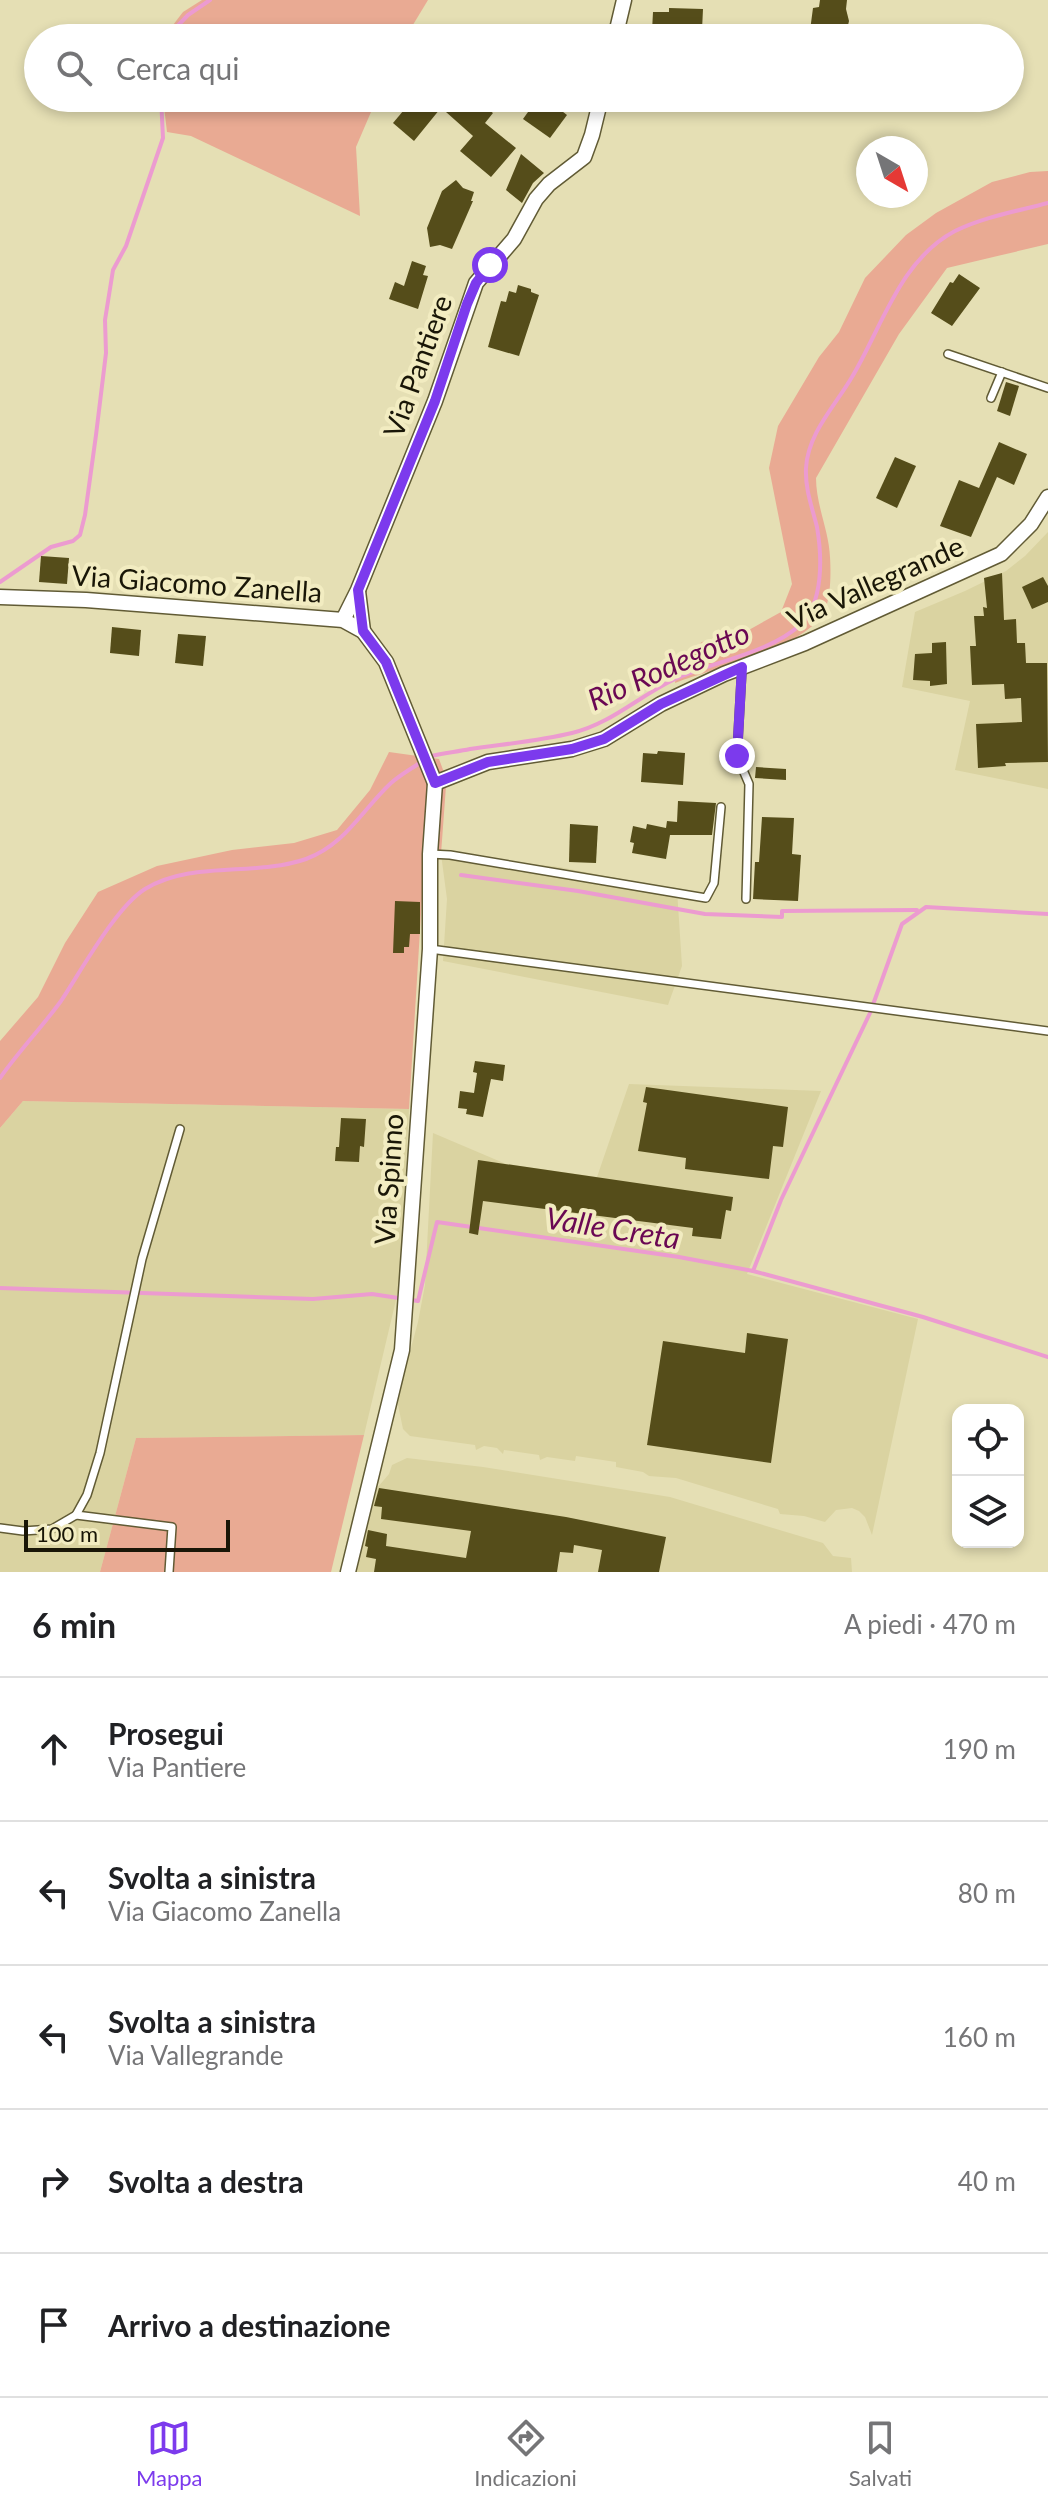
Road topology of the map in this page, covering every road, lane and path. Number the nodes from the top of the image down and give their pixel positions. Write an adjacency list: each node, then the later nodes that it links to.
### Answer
1 (624, 0): 2 (street)
2 (618, 24)
3 (598, 112): 9 (street, Via Pantiere)
4 (948, 354): 5 (lane)
5 (1002, 372): 6 (lane); 7 (lane)
6 (1048, 388)
7 (991, 398)
8 (1048, 497): 13 (street, Via Vallegrande)
9 (358, 590): 11 (street, Via Pantiere); 12 (street, Via Pantiere)
10 (0, 597): 11 (street, Via Giacomo Zanella)
11 (343, 620): 12 (street, Via Giacomo Zanella)
12 (363, 631): 14 (street, Via Giacomo Zanella)
13 (742, 667): 14 (street, Via Vallegrande); 17 (lane)
14 (435, 783): 16 (street, Via Spinno)
15 (721, 807): 16 (lane)
16 (430, 854): 18 (street, Via Spinno)
17 (746, 899)
18 (430, 949): 19 (lane); 24 (street, Via Spinno)
19 (1048, 1031)
20 (180, 1129): 21 (lane)
21 (76, 1515): 22 (lane); 23 (lane)
22 (0, 1528)
23 (169, 1572)
24 (348, 1572)

